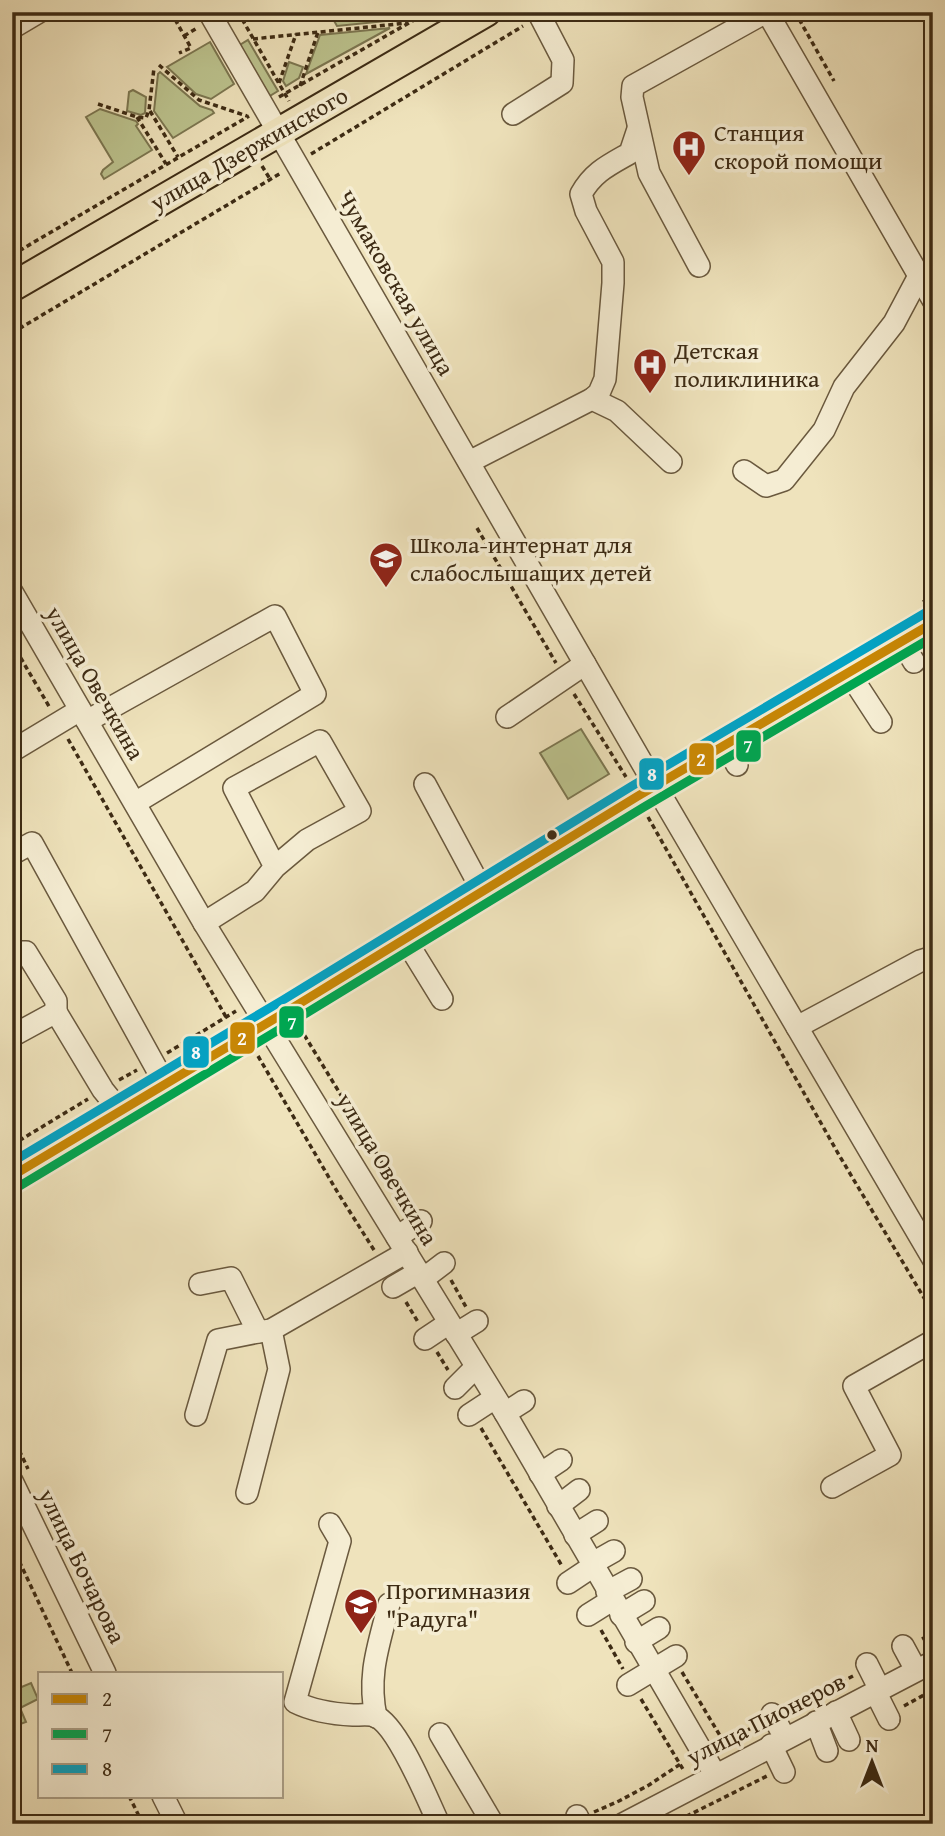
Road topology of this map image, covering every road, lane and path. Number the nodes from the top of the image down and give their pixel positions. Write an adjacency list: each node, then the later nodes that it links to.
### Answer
1 (39, 12): 11 (street)
2 (171, 12): 14 (path)
3 (238, 12): 15 (path)
4 (428, 12): 10 (path)
5 (538, 12): 26 (street)
6 (795, 12): 19 (path)
7 (772, 15): 28 (street); 34 (street)
8 (472, 16): 29 (main road, улица Дзержинского)
9 (206, 18): 14 (path); 25 (street, Чумаковская улица)
10 (411, 22): 12 (path); 21 (path)
11 (12, 28)
12 (318, 32): 13 (path); 21 (path)
13 (296, 34): 15 (path); 20 (path)
14 (184, 36): 17 (path)
15 (253, 38): 20 (path)
16 (201, 42): 17 (path)
17 (191, 48): 18 (path)
18 (180, 53)
19 (834, 81)
20 (279, 83): 22 (path)
21 (300, 86): 22 (path)
22 (285, 94): 25 (path)
23 (98, 104): 27 (path)
24 (149, 110): 25 (path); 27 (path); 30 (path)
25 (255, 112): 29 (street, Чумаковская улица); 30 (path)
26 (513, 114)
27 (137, 117): 31 (path)
28 (638, 127): 33 (street); 37 (street)
29 (278, 132): 35 (main road, улица Дзержинского); 38 (street, Чумаковская улица)
30 (178, 157): 31 (path)
31 (166, 164): 32 (path)
32 (12, 255)
33 (699, 266)
34 (919, 276): 36 (street); 40 (street)
35 (12, 287)
36 (933, 300)
37 (592, 399): 38 (street); 39 (street)
38 (469, 462): 45 (street, Чумаковская улица)
39 (671, 462)
40 (744, 471)
41 (477, 528): 47 (path)
42 (12, 592): 48 (street, улица Овечкина)
43 (921, 639): 46 (main road)
44 (12, 643): 51 (path)
45 (585, 664): 47 (street); 54 (street, Чумаковская улица)
46 (849, 673): 50 (street); 54 (main road)
47 (565, 677): 49 (street); 54 (path)
48 (84, 715): 51 (street); 55 (street, улица Овечкина); 55 (street)
49 (507, 717)
50 (881, 722)
51 (58, 723): 52 (street); 66 (path)
52 (12, 751)
53 (425, 784): 58 (street)
54 (647, 791): 58 (main road); 67 (street, Чумаковская улица); 80 (path)
55 (135, 803): 59 (street, улица Овечкина)
56 (12, 854): 69 (street)
57 (275, 867): 57 (street); 59 (street)
58 (483, 892): 60 (main road)
59 (204, 923): 64 (street, улица Овечкина)
60 (405, 939): 63 (street); 64 (main road)
61 (12, 953): 65 (street)
62 (933, 957): 67 (street)
63 (442, 999)
64 (260, 1012): 66 (path); 69 (main road); 74 (street, улица Овечкина)
65 (56, 1013): 68 (street); 70 (street)
66 (226, 1017): 69 (path)
67 (797, 1027): 75 (street, Чумаковская улица)
68 (12, 1036)
69 (158, 1073): 70 (main road); 70 (path)
70 (112, 1100): 71 (path); 72 (main road)
71 (12, 1145)
72 (12, 1176)
73 (421, 1221): 74 (street)
74 (402, 1245): 77 (street, улица Овечкина); 83 (street)
75 (933, 1259)
76 (444, 1263): 77 (street)
77 (421, 1275): 79 (street); 82 (street, улица Овечкина)
78 (200, 1284): 83 (street)
79 (393, 1287)
80 (933, 1313)
81 (477, 1321): 82 (street)
82 (453, 1328): 84 (street); 86 (street, улица Овечкина)
83 (264, 1331): 90 (street); 97 (street)
84 (425, 1339)
85 (933, 1341): 95 (street)
86 (476, 1367): 87 (street); 89 (street, улица Овечкина)
87 (455, 1388)
88 (524, 1401): 89 (street)
89 (500, 1406): 91 (street); 93 (street, улица Овечкина)
90 (196, 1415)
91 (469, 1415)
92 (561, 1460): 93 (street)
93 (540, 1474): 98 (street, улица Овечкина)
94 (12, 1481): 120 (street, улица Бочарова)
95 (832, 1487)
96 (579, 1490): 98 (street)
97 (247, 1493)
98 (558, 1506): 101 (street, улица Овечкина)
99 (597, 1521): 101 (street)
100 (330, 1524): 126 (street)
101 (575, 1535): 104 (street, улица Овечкина)
102 (12, 1546): 119 (path)
103 (614, 1551): 104 (street)
104 (592, 1566): 106 (street); 108 (street, улица Овечкина)
105 (631, 1579): 108 (street)
106 (568, 1583)
107 (644, 1601): 108 (street)
108 (613, 1603): 110 (street); 113 (street, улица Овечкина)
109 (389, 1604): 126 (street)
110 (588, 1615)
111 (659, 1628): 113 (street)
112 (933, 1633): 114 (path)
113 (636, 1642): 118 (street, улица Овечкина)
114 (904, 1647): 117 (street)
115 (676, 1656): 118 (street)
116 (868, 1666): 122 (street); 125 (path)
117 (924, 1666): 122 (street, улица Пионеров)
118 (653, 1670): 121 (street); 131 (street, улица Овечкина)
119 (72, 1672)
120 (105, 1672)
121 (628, 1685)
122 (877, 1690): 124 (street, улица Пионеров); 127 (street)
123 (933, 1690): 127 (path)
124 (836, 1712): 129 (street, улица Пионеров); 130 (street)
125 (773, 1715): 129 (street); 131 (path)
126 (376, 1717): 141 (street)
127 (888, 1717)
128 (440, 1734): 142 (street)
129 (794, 1734): 132 (street); 133 (street); 134 (street, улица Пионеров)
130 (849, 1740)
131 (702, 1752): 134 (street, улица Овечкина); 137 (path)
132 (821, 1753)
133 (784, 1770): 143 (path)
134 (715, 1774): 138 (street, улица Пионеров)
135 (131, 1798): 139 (path)
136 (164, 1798): 140 (street)
137 (579, 1820)
138 (634, 1821)
139 (142, 1824)
140 (177, 1824)
141 (439, 1824)
142 (493, 1824)
143 (671, 1824)

